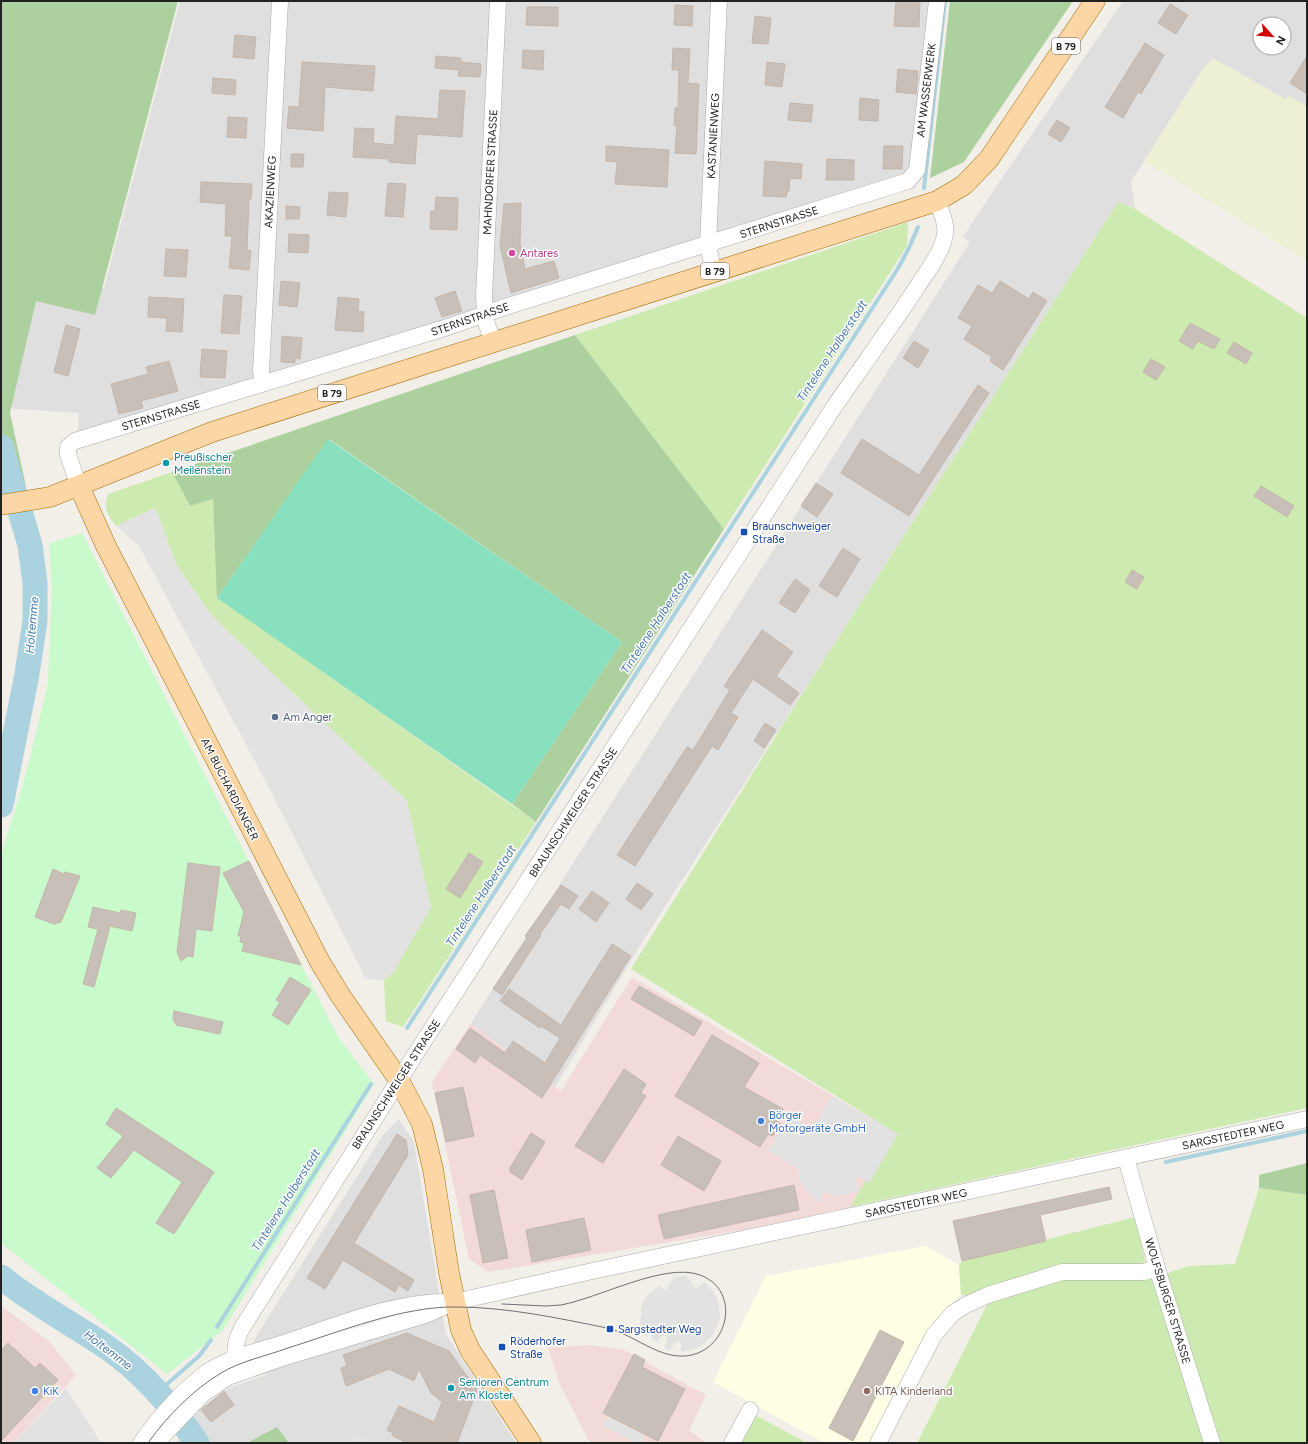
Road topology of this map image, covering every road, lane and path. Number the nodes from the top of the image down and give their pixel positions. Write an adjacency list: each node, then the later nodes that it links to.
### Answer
1 (280, 1): 12 (street, AKAZIENWEG)
2 (498, 1): 10 (street, MAHNDORFER STRASSE)
3 (719, 1): 8 (street, KASTANIENWEG)
4 (937, 1): 6 (street, AM WASSERWERK)
5 (1095, 1): 7 (main road, B 79)
6 (912, 178): 8 (street, STERNSTRASSE)
7 (937, 202): 9 (main road, B 79); 15 (street, BRAUNSCHWEIGER STRASSE)
8 (708, 244): 9 (street, KASTANIENWEG); 10 (street, STERNSTRASSE)
9 (713, 271): 11 (main road, B 79)
10 (485, 313): 11 (street, MAHNDORFER STRASSE); 12 (street, STERNSTRASSE)
11 (493, 342): 13 (main road, B 79)
12 (263, 384): 13 (street, STERNSTRASSE)
13 (79, 486): 14 (main road, B 79); 15 (main road, AM BUCHARDIANGER)
14 (1, 505)
15 (399, 1080): 19 (main road); 20 (street, BRAUNSCHWEIGER STRASSE)
16 (1307, 1119): 17 (street, SARGSTEDTER WEG)
17 (1126, 1158): 18 (street, WOLFSBURGER STRASSE); 19 (street, SARGSTEDTER WEG)
18 (1157, 1268): 26 (street); 27 (street, WOLFSBURGER STRASSE)
19 (454, 1302): 20 (street); 23 (main road)
20 (238, 1365): 22 (street)
21 (750, 1410): 25 (street)
22 (159, 1433): 24 (street)
23 (529, 1442)
24 (141, 1443)
25 (732, 1443)
26 (878, 1443)
27 (1212, 1443)

